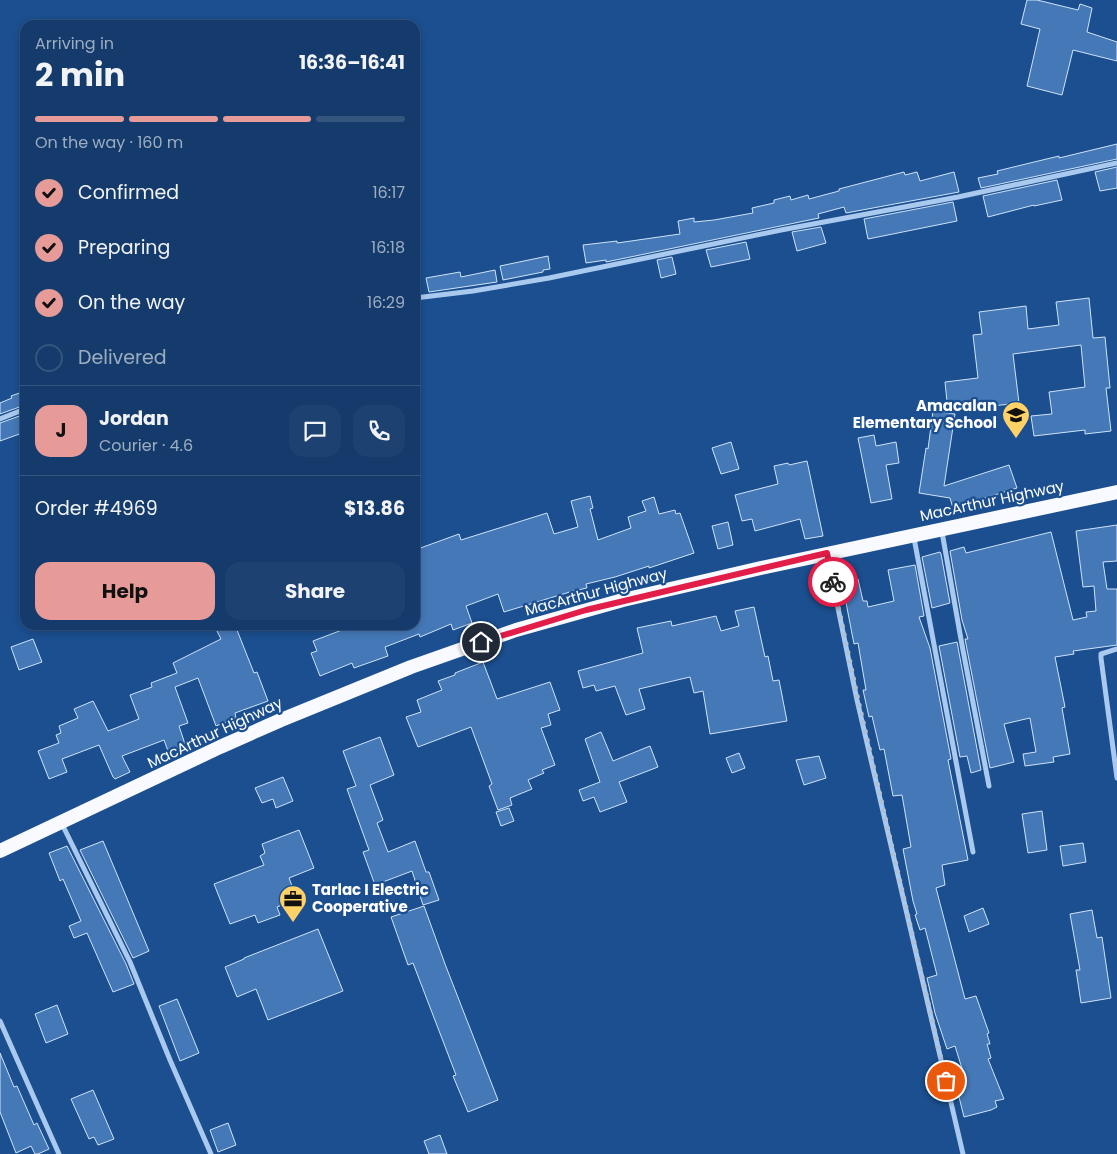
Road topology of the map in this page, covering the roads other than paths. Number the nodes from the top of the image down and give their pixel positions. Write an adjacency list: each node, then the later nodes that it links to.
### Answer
1 (1117, 163): 2 (street)
2 (420, 297)
3 (20, 411): 4 (street)
4 (0, 419)
5 (1117, 492): 6 (highway, MacArthur Highway)
6 (941, 529): 7 (highway, MacArthur Highway); 11 (street)
7 (913, 535): 8 (highway, MacArthur Highway); 14 (street)
8 (827, 553): 12 (highway, MacArthur Highway); 18 (street)
9 (1117, 649): 10 (street)
10 (1117, 778)
11 (989, 786)
12 (61, 822): 13 (highway, MacArthur Highway); 17 (street)
13 (0, 851)
14 (973, 852)
15 (0, 1021): 16 (street)
16 (59, 1154)
17 (211, 1154)
18 (963, 1154)

